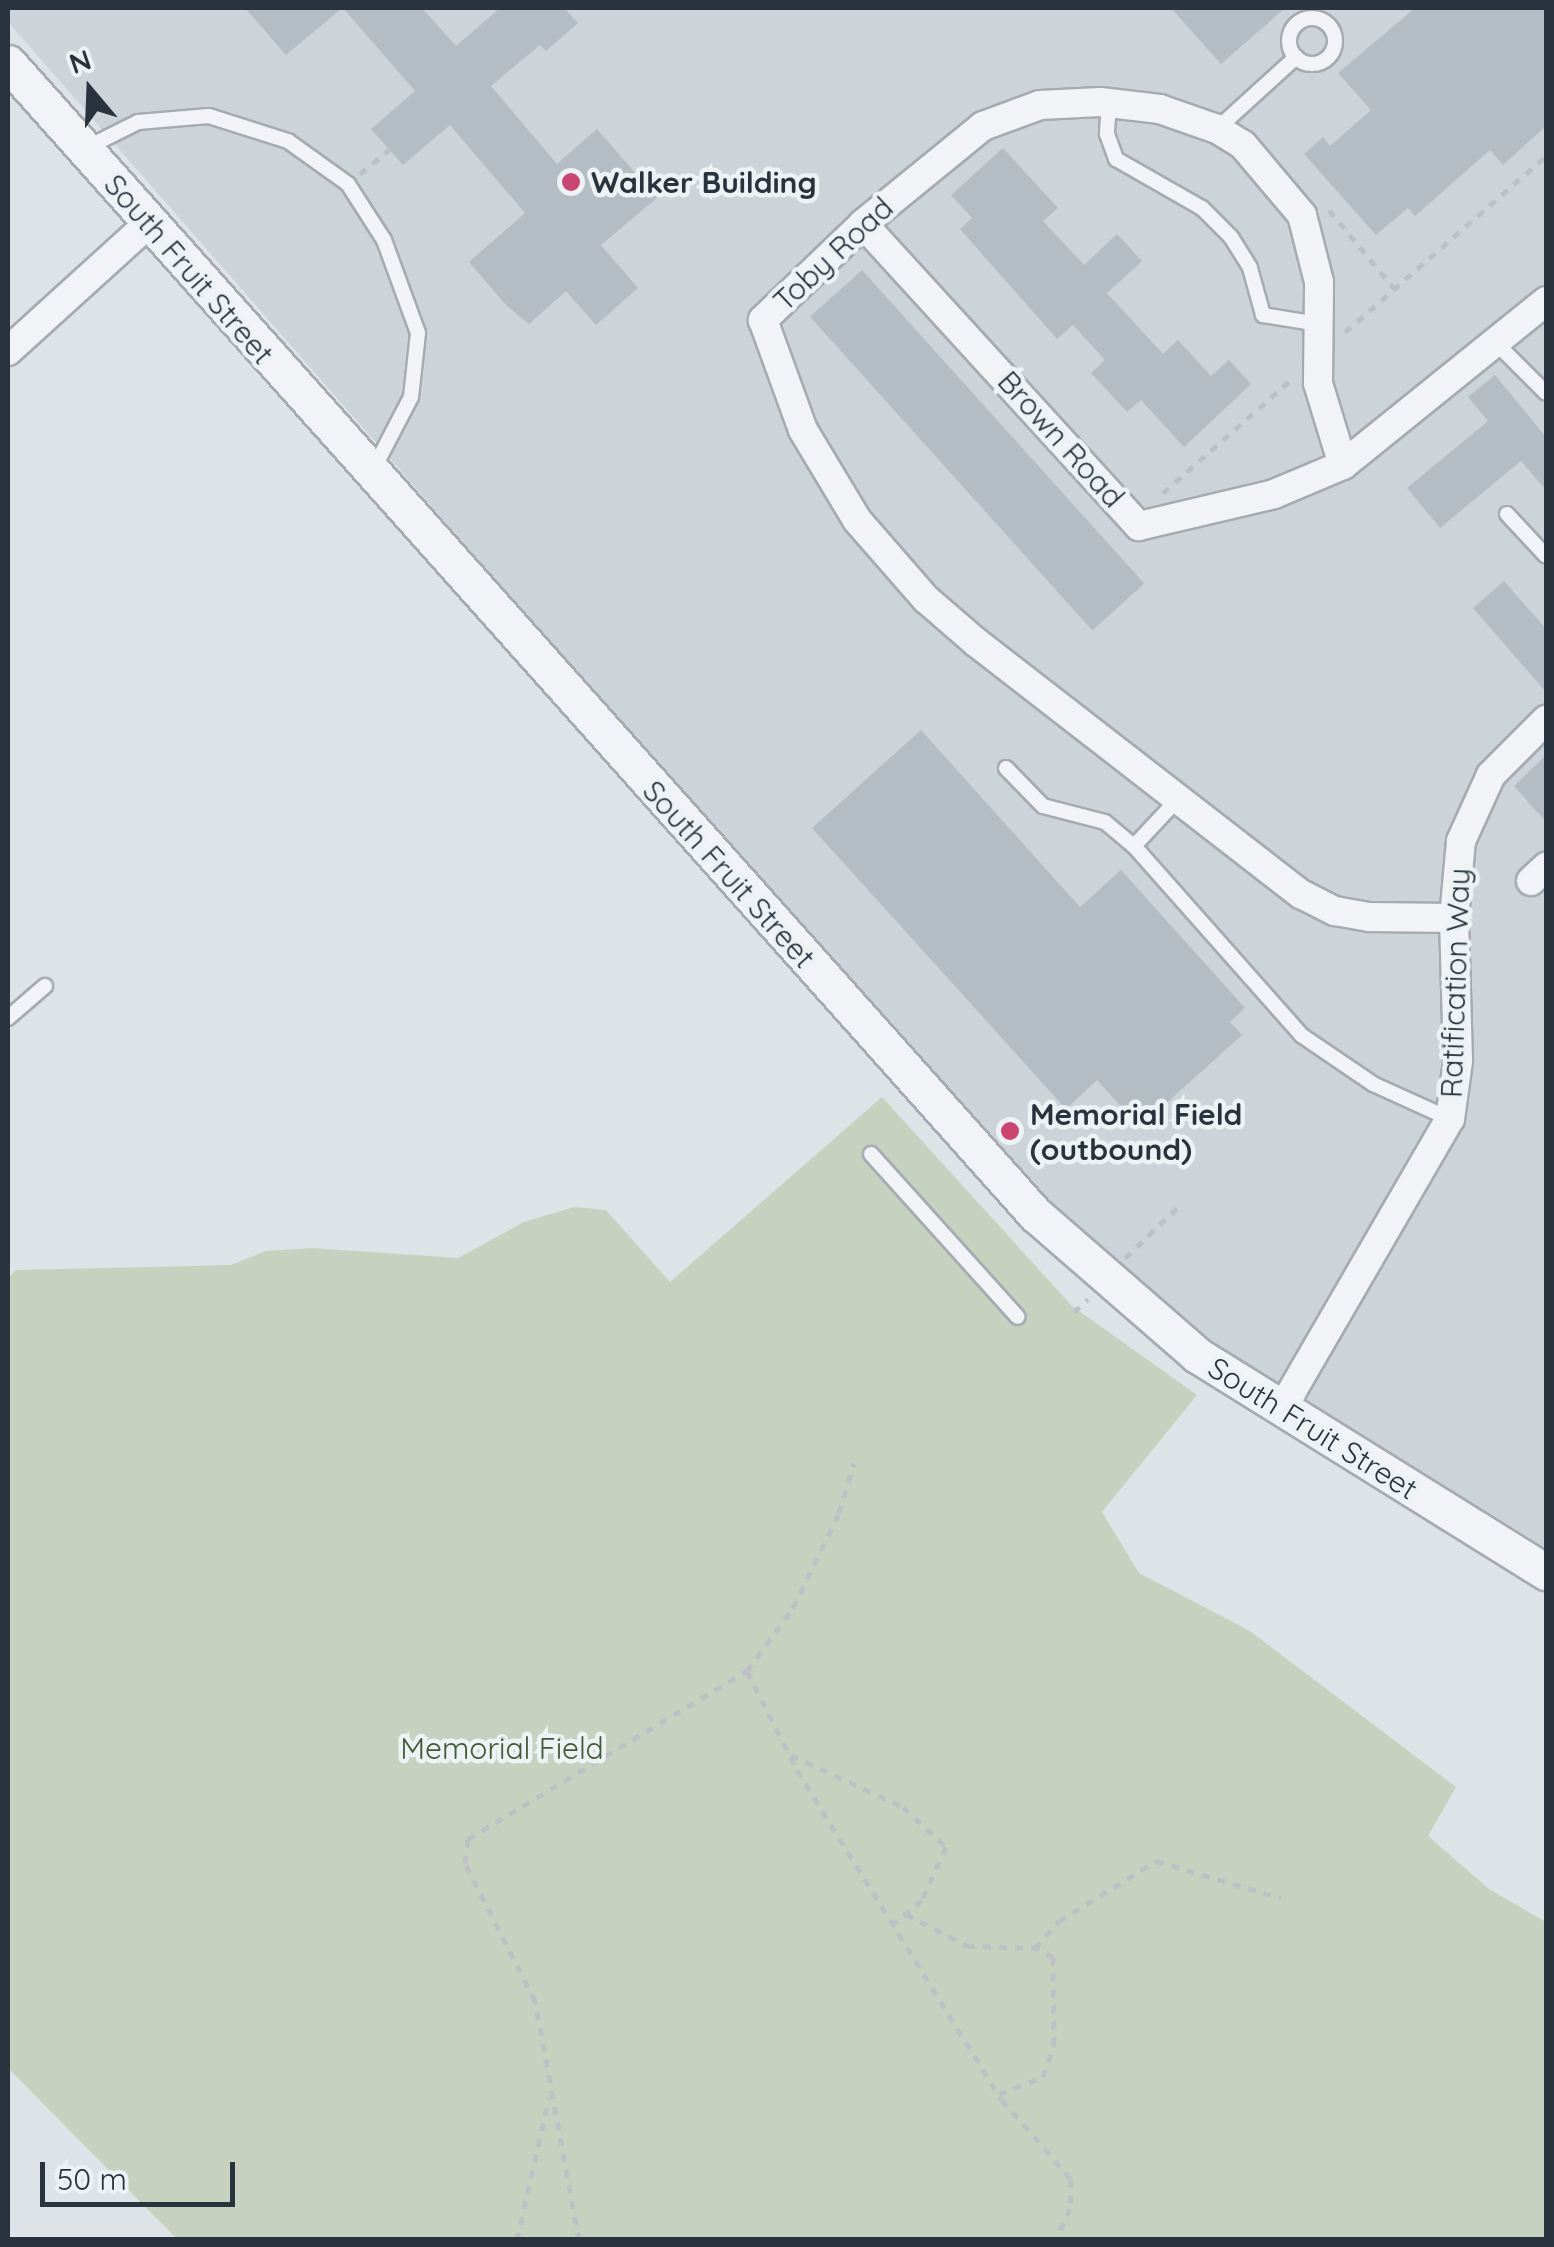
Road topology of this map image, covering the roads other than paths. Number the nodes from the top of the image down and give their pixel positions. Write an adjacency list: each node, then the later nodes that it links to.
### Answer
1 (1296, 57): 4 (lane)
2 (8, 63): 5 (street, South Fruit Street)
3 (1110, 103): 4 (street, Toby Road); 7 (street, Toby Road); 9 (lane)
4 (1217, 128): 9 (street, Toby Road)
5 (84, 149): 6 (street, South Fruit Street); 14 (lane)
6 (148, 223): 11 (street); 14 (street, South Fruit Street)
7 (863, 224): 13 (street, Brown Road); 19 (street, Toby Road)
8 (1546, 301): 10 (street, Brown Road)
9 (1328, 331): 13 (street, Toby Road)
10 (1497, 344): 12 (lane); 13 (street, Brown Road)
11 (8, 351)
12 (1546, 393)
13 (1344, 465)
14 (370, 476): 27 (street, South Fruit Street)
15 (1507, 514): 16 (lane)
16 (1546, 556)
17 (1546, 720): 21 (street, Ratification Way)
18 (1006, 768): 20 (lane)
19 (1178, 799): 20 (lane); 21 (street, Toby Road)
20 (1134, 846): 24 (lane)
21 (1454, 918): 24 (street, Ratification Way)
22 (45, 986): 23 (lane)
23 (8, 1018)
24 (1450, 1119): 27 (street, Ratification Way)
25 (871, 1154): 26 (lane)
26 (1018, 1317)
27 (1281, 1410): 28 (street, South Fruit Street)
28 (1546, 1572)

